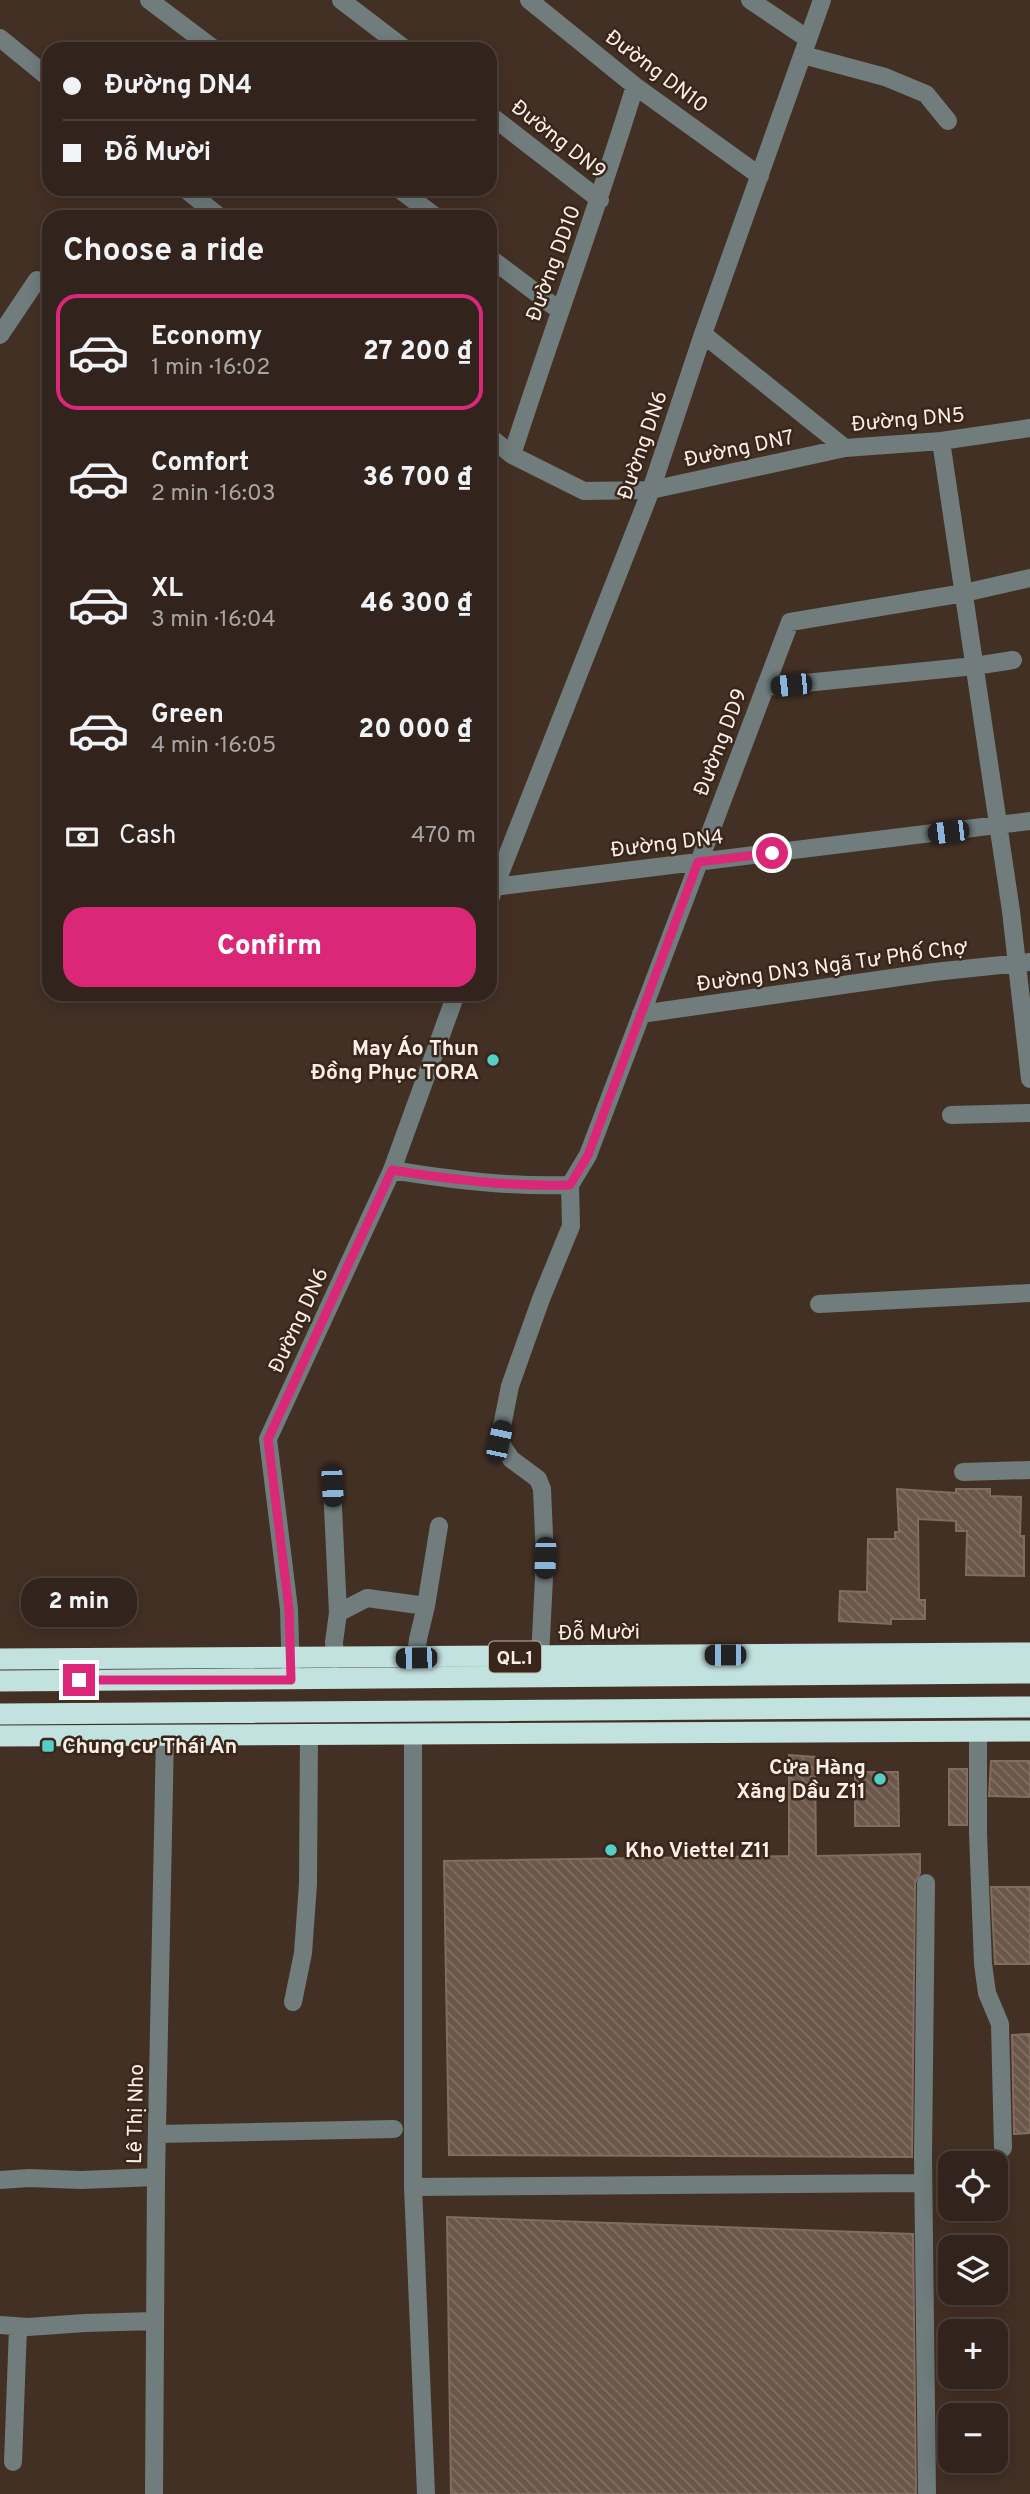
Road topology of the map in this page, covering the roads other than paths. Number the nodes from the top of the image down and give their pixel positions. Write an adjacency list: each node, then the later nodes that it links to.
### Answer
1 (149, 0): 7 (street)
2 (341, 0): 8 (street)
3 (529, 0): 11 (street, Đường DN10)
4 (750, 0): 9 (street)
5 (822, 0): 9 (street, Đường DN6)
6 (0, 38): 10 (street)
7 (205, 42)
8 (396, 42)
9 (806, 47): 13 (street); 14 (street, Đường DN6)
10 (42, 72)
11 (635, 86): 14 (street, Đường DN10); 17 (street, Đường DD10)
12 (497, 120): 17 (street, Đường DN9)
13 (948, 121)
14 (760, 176): 23 (street, Đường DN6)
15 (194, 196): 18 (street)
16 (408, 196): 19 (street)
17 (600, 200): 22 (street, Đường DD10)
18 (211, 210)
19 (427, 210)
20 (497, 263): 22 (street)
21 (37, 280): 24 (street)
22 (559, 310): 29 (street, Đường DD10)
23 (703, 334): 28 (street, Đường DN5); 30 (street, Đường DN6)
24 (0, 335)
25 (1030, 428): 26 (street, Đường DN5)
26 (941, 441): 28 (street, Đường DN5); 32 (street)
27 (497, 443): 29 (street, Đường DN7)
28 (845, 448): 30 (street, Đường DN7)
29 (512, 455): 30 (street, Đường DN7)
30 (652, 490): 39 (street, Đường DN6)
31 (1030, 578): 32 (street)
32 (964, 593): 34 (street); 35 (street, Đường DD9)
33 (1013, 660): 34 (street)
34 (975, 666): 35 (street); 37 (street)
35 (765, 687): 38 (street, Đường DD9)
36 (1030, 821): 37 (street)
37 (998, 827): 38 (street, Đường DN4); 41 (street)
38 (698, 862): 40 (street, Đường DN4); 43 (street, Đường DD9)
39 (497, 880)
40 (497, 892)
41 (1024, 963): 43 (street, Đường DN3 Ngã Tư Phố Chợ); 44 (street)
42 (453, 1001): 47 (street, Đường DN6)
43 (641, 1014): 48 (street, Đường DD9)
44 (1030, 1079)
45 (1030, 1113): 46 (street)
46 (951, 1115)
47 (392, 1170): 48 (street); 62 (street, Đường DN6)
48 (570, 1185): 58 (street)
49 (1030, 1293): 50 (street)
50 (818, 1304)
51 (1030, 1470): 52 (street)
52 (962, 1472)
53 (332, 1486): 56 (street)
54 (439, 1526): 55 (street)
55 (426, 1606): 56 (street); 59 (street)
56 (338, 1613): 61 (street)
57 (1030, 1653): 58 (highway, Đỗ Mười / QL.1)
58 (540, 1657): 59 (highway, Đỗ Mười / QL.1)
59 (416, 1658): 61 (highway, Đỗ Mười / QL.1)
60 (0, 1659): 62 (highway, Đỗ Mười / QL.1)
61 (335, 1659): 62 (highway, Đỗ Mười / QL.1)
62 (291, 1669): 63 (highway, Đỗ Mười / QL.1); 64 (highway, Đỗ Mười / QL.1)
63 (1030, 1673)
64 (0, 1681)
65 (1030, 1707): 67 (highway)
66 (0, 1714): 67 (highway)
67 (166, 1725): 71 (highway); 72 (highway); 76 (street, Lê Thị Nho)
68 (978, 1731): 69 (highway); 70 (highway); 77 (street)
69 (1030, 1731)
70 (413, 1733): 71 (highway); 81 (street)
71 (309, 1734): 74 (street)
72 (0, 1736)
73 (926, 1883): 80 (street)
74 (293, 2002)
75 (394, 2129): 76 (street)
76 (157, 2134): 78 (street, Lê Thị Nho)
77 (1003, 2148)
78 (156, 2177): 79 (street); 82 (street, Lê Thị Nho)
79 (0, 2180)
80 (923, 2183): 81 (street); 87 (street)
81 (413, 2188): 86 (street)
82 (155, 2321): 83 (street); 85 (street, Lê Thị Nho)
83 (9, 2326): 84 (street)
84 (13, 2462)
85 (154, 2494)
86 (426, 2494)
87 (927, 2494)

